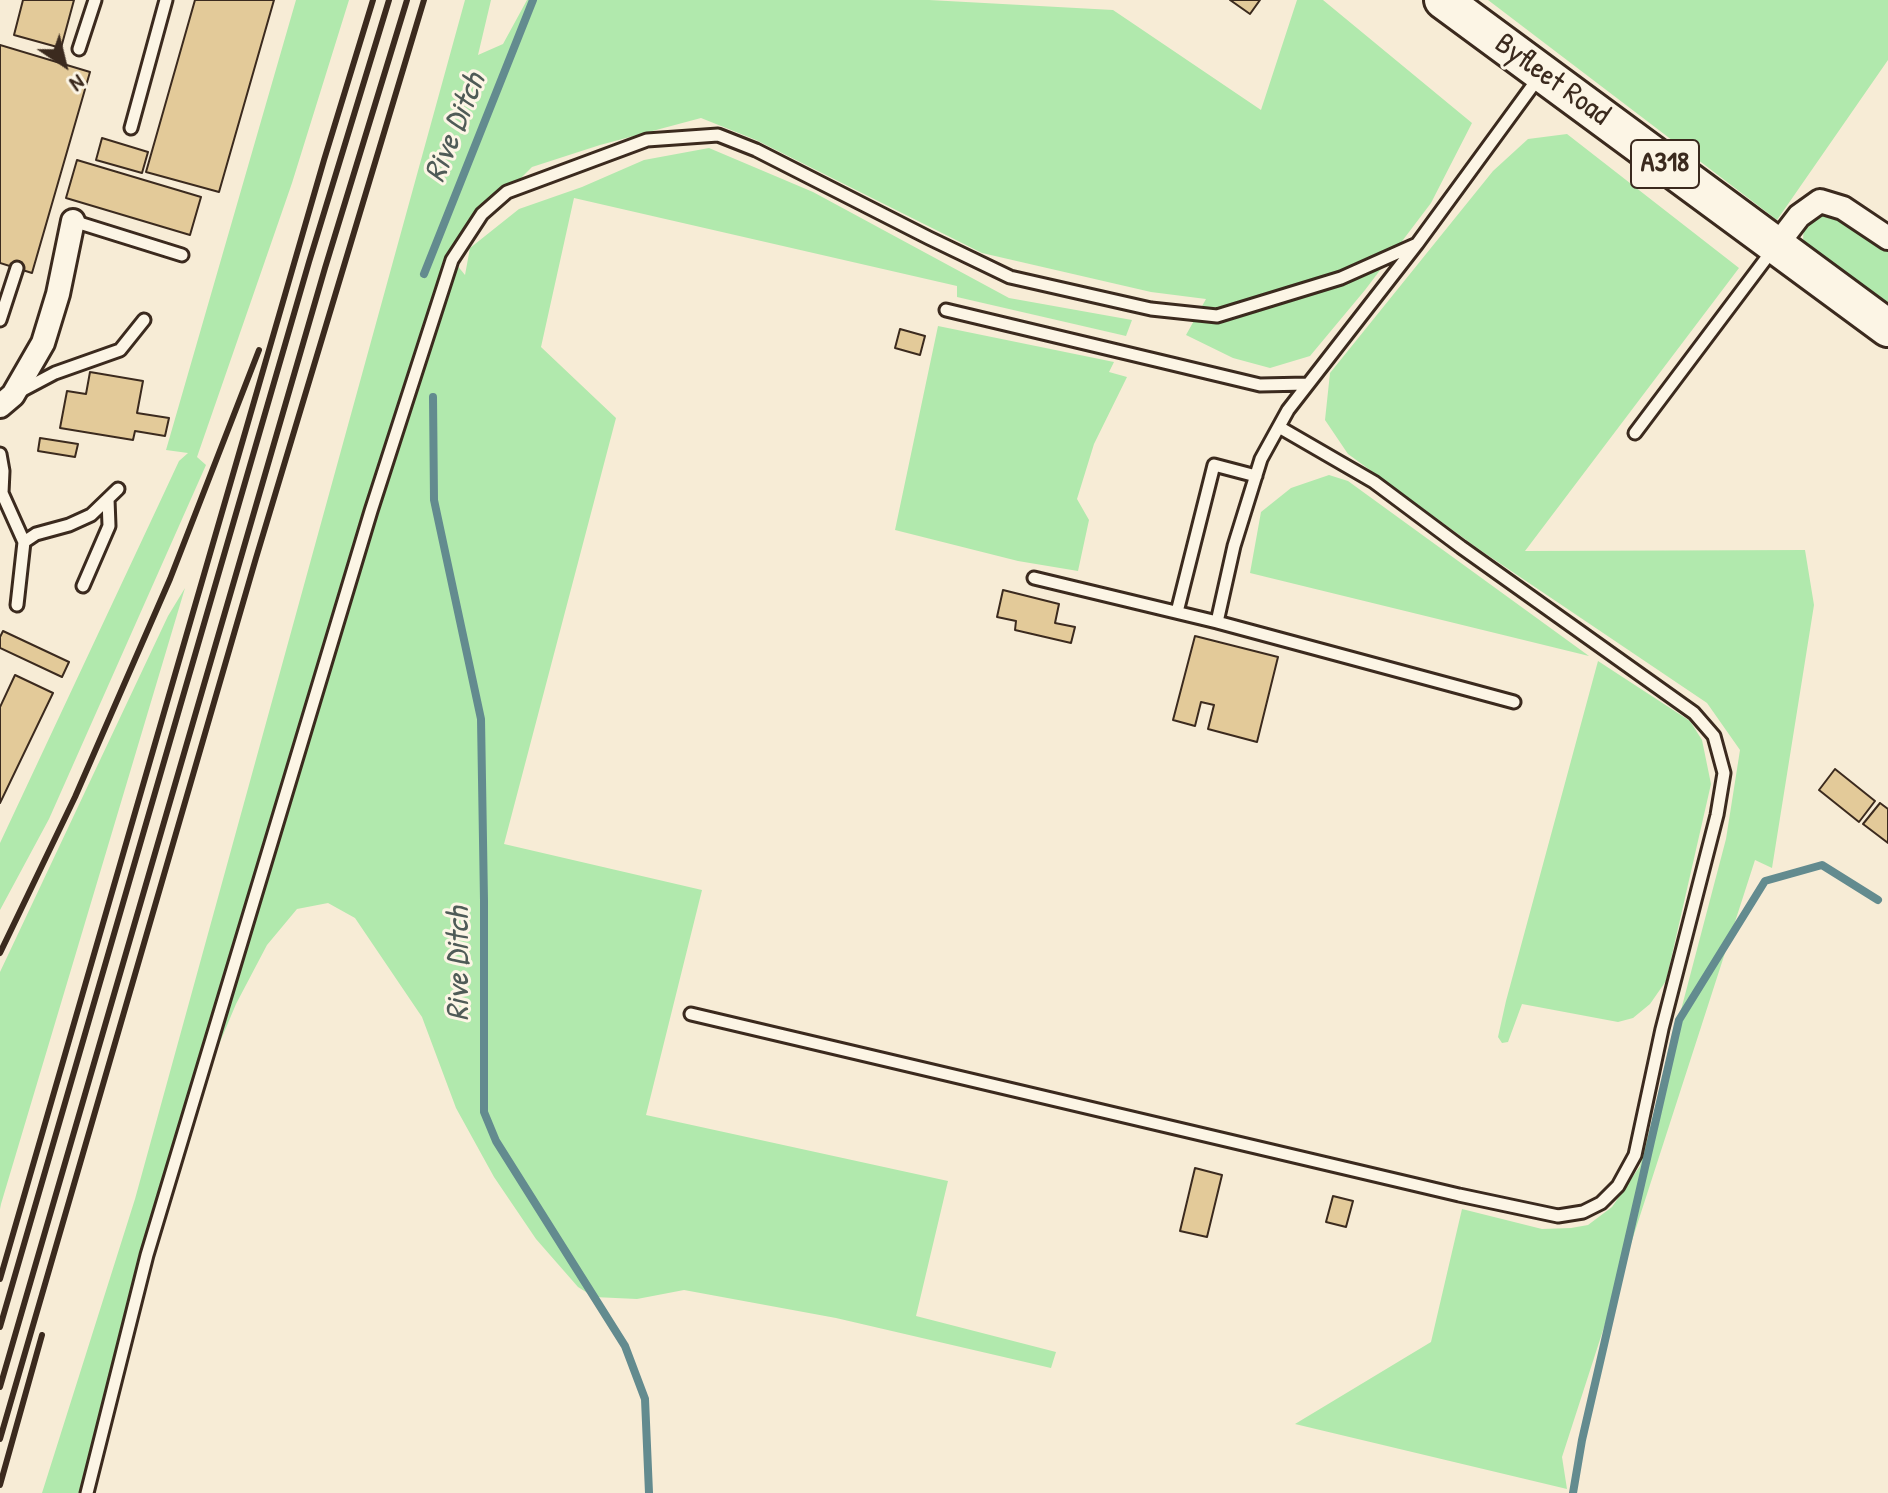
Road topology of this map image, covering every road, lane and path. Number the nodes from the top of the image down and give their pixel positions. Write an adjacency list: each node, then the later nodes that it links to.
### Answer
1 (95, 0): 4 (lane)
2 (166, 0): 6 (lane)
3 (1443, 0): 5 (main road, Byfleet Road / A318)
4 (79, 49)
5 (1542, 73): 9 (lane); 10 (main road, Byfleet Road / A318)
6 (131, 128)
7 (73, 221): 11 (lane); 18 (street)
8 (1888, 238): 10 (street)
9 (1417, 244): 17 (lane); 33 (lane)
10 (1776, 246): 16 (main road, Byfleet Road / A318); 20 (lane)
11 (182, 255)
12 (17, 268): 14 (lane)
13 (946, 310): 17 (lane)
14 (0, 320)
15 (144, 320): 18 (lane)
16 (1888, 328)
17 (1307, 384): 19 (lane)
18 (6, 401)
19 (1279, 427): 22 (lane); 32 (lane)
20 (1635, 433)
21 (0, 454): 25 (lane)
22 (1256, 476): 29 (lane); 30 (lane)
23 (118, 489): 24 (lane)
24 (108, 499): 25 (lane); 27 (lane)
25 (24, 542): 28 (lane)
26 (1034, 578): 29 (lane)
27 (83, 586)
28 (17, 605)
29 (1177, 612): 30 (lane)
30 (1217, 622): 31 (lane)
31 (1514, 702)
32 (691, 1014)
33 (87, 1493)

